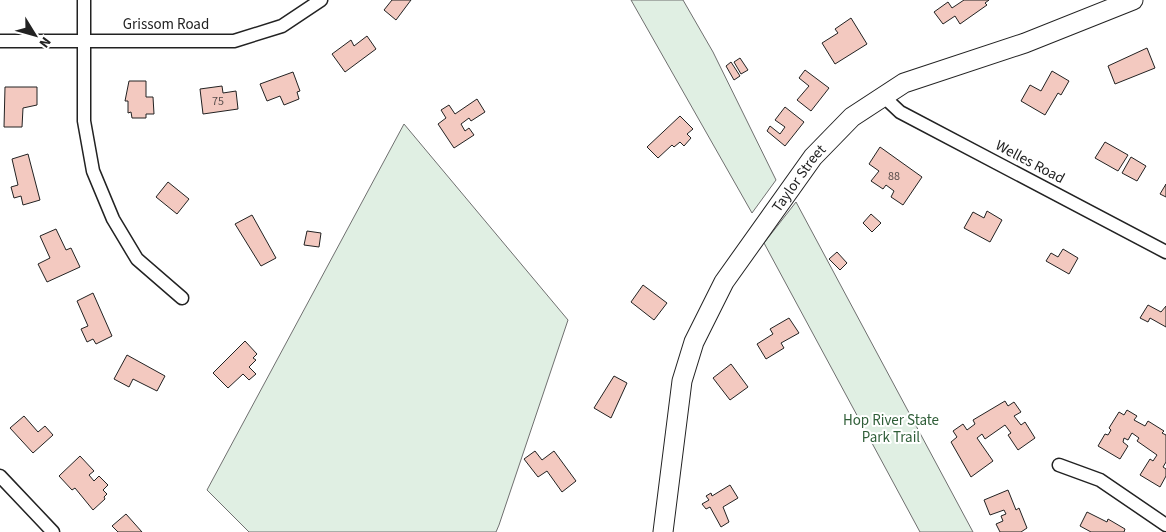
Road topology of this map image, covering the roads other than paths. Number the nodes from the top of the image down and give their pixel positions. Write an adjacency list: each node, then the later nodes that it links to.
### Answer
1 (84, 0): 4 (street)
2 (321, 0): 4 (street, Grissom Road)
3 (1133, 0): 6 (street, Taylor Street)
4 (84, 40): 5 (street, Grissom Road); 8 (street)
5 (0, 41)
6 (882, 96): 7 (street, Welles Road); 13 (street, Taylor Street)
7 (1166, 252)
8 (182, 298)
9 (1059, 465): 11 (street)
10 (0, 476): 12 (street)
11 (1166, 525)
12 (53, 532)
13 (663, 532)

